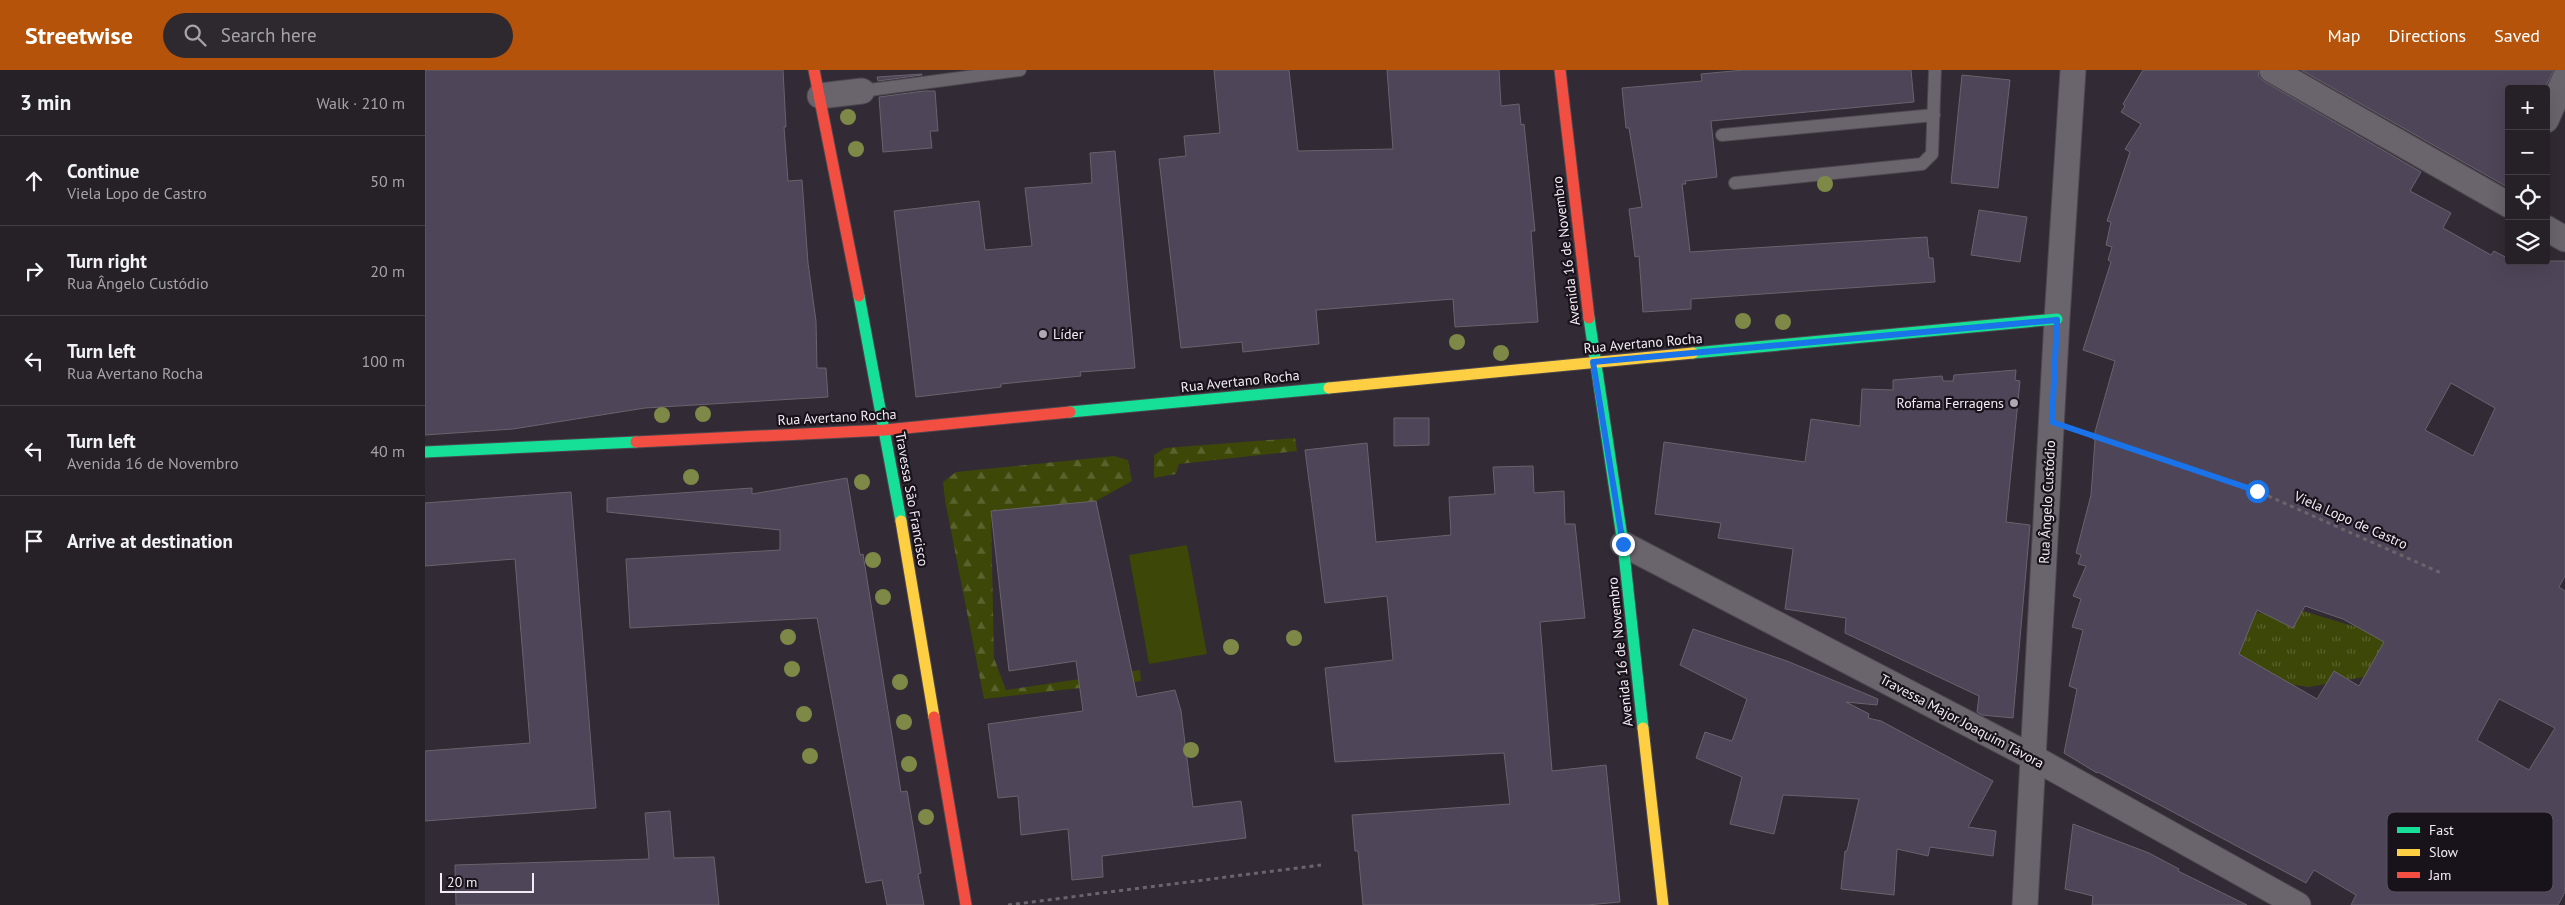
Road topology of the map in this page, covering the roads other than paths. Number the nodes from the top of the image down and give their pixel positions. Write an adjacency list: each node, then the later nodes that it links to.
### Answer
1 (815, 70): 10 (street, Travessa São Francisco)
2 (1019, 70): 7 (lane)
3 (1559, 70): 19 (street, Avenida 16 de Novembro)
4 (1935, 70): 12 (lane)
5 (2073, 70): 18 (street, Rua Ângelo Custódio)
6 (2272, 70): 15 (street)
7 (987, 72): 9 (lane)
8 (2565, 78): 11 (street)
9 (862, 91): 10 (street)
10 (820, 96): 20 (street, Travessa São Francisco)
11 (2550, 111)
12 (1934, 115): 13 (lane); 14 (lane)
13 (1722, 135)
14 (1735, 183)
15 (2505, 203)
16 (2550, 230): 17 (street)
17 (2565, 239)
18 (2057, 320): 19 (street, Rua Avertano Rocha); 23 (street, Rua Ângelo Custódio)
19 (1593, 362): 20 (street, Rua Avertano Rocha); 22 (street, Avenida 16 de Novembro)
20 (885, 430): 21 (street, Rua Avertano Rocha); 24 (street, Travessa São Francisco)
21 (425, 452)
22 (1623, 544): 23 (street, Travessa Major Joaquim Távora); 25 (street, Avenida 16 de Novembro)
23 (2034, 758): 26 (street, Rua Ângelo Custódio); 27 (street, Travessa Major Joaquim Távora)
24 (966, 905)
25 (1663, 905)
26 (2025, 905)
27 (2298, 905)

